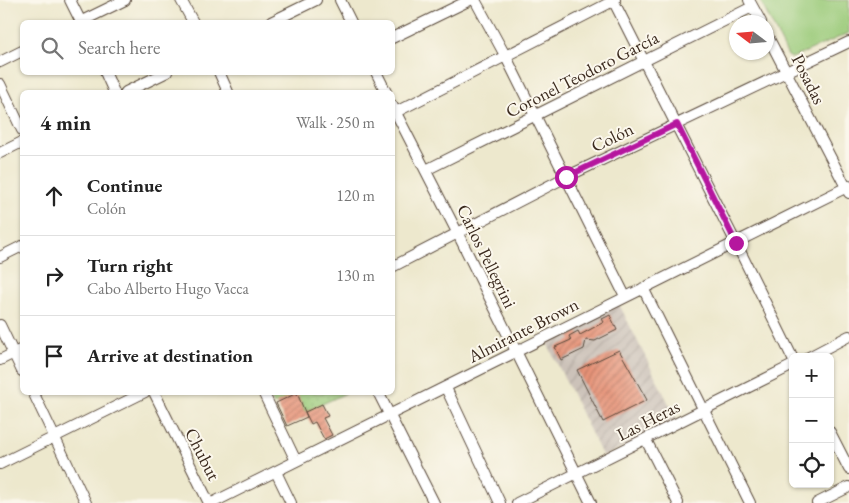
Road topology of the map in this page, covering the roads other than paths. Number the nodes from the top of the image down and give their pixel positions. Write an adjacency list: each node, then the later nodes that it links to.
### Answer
1 (70, 0): 11 (street)
2 (125, 0): 12 (street)
3 (181, 0): 13 (street)
4 (316, 0): 14 (street)
5 (340, 0): 15 (street)
6 (470, 0): 16 (street)
7 (475, 0): 20 (street)
8 (614, 0): 20 (street); 21 (street)
9 (751, 3): 10 (street); 21 (street, Coronel Teodoro García)
10 (757, 15)
11 (79, 20)
12 (84, 20)
13 (192, 20)
14 (275, 20)
15 (350, 20)
16 (395, 37)
17 (849, 42): 23 (street, Colón)
18 (774, 48): 23 (street, Posadas)
19 (20, 52): 22 (street)
20 (506, 57): 33 (street); 35 (street)
21 (644, 61): 35 (street, Coronel Teodoro García); 36 (street)
22 (0, 62)
23 (787, 72): 36 (street, Colón); 42 (street, Posadas)
24 (106, 75): 29 (street)
25 (161, 75): 30 (street)
26 (220, 75): 31 (street)
27 (378, 75): 32 (street)
28 (0, 84): 37 (street)
29 (113, 90)
30 (130, 90)
31 (227, 90)
32 (385, 90)
33 (395, 111)
34 (395, 113): 40 (street, Carlos Pellegrini)
35 (535, 117): 40 (street, Coronel Teodoro García); 41 (street)
36 (677, 124): 41 (street, Colón); 44 (street)
37 (20, 126)
38 (20, 143): 39 (street)
39 (0, 154)
40 (426, 170): 43 (street, Carlos Pellegrini)
41 (566, 177): 43 (street, Colón); 49 (street)
42 (848, 189): 44 (street, Almirante Brown)
43 (458, 234): 47 (street, Colón); 53 (street, Carlos Pellegrini)
44 (736, 243): 48 (street, Almirante Brown); 54 (street)
45 (20, 247): 46 (street)
46 (0, 257)
47 (395, 266)
48 (643, 288): 49 (street, Almirante Brown); 64 (street)
49 (625, 296): 53 (street, Almirante Brown)
50 (0, 325): 52 (street)
51 (849, 336): 55 (street)
52 (18, 351): 56 (street)
53 (516, 352): 58 (street, Almirante Brown); 73 (street, Carlos Pellegrini)
54 (790, 353)
55 (817, 353)
56 (0, 360)
57 (789, 367): 64 (street, Las Heras)
58 (446, 388): 65 (street, Almirante Brown); 79 (street)
59 (34, 395): 66 (street)
60 (139, 395): 66 (street)
61 (156, 395): 76 (street, Chubut)
62 (264, 395): 69 (street)
63 (380, 395): 65 (street)
64 (704, 410): 67 (street, Las Heras); 83 (street)
65 (390, 416): 69 (street, Almirante Brown); 78 (street)
66 (53, 437): 70 (street); 75 (street)
67 (646, 440): 73 (street, Las Heras); 82 (street)
68 (834, 440): 71 (street)
69 (296, 461): 72 (street, Almirante Brown)
70 (0, 464)
71 (849, 469)
72 (276, 472): 76 (street, Almirante Brown); 77 (street)
73 (576, 474): 80 (street, Las Heras); 81 (street, Carlos Pellegrini)
74 (849, 487): 84 (street)
75 (86, 503)
76 (211, 503)
77 (291, 503)
78 (434, 503)
79 (500, 503)
80 (517, 503)
81 (591, 503)
82 (678, 503)
83 (750, 503)
84 (817, 503)

